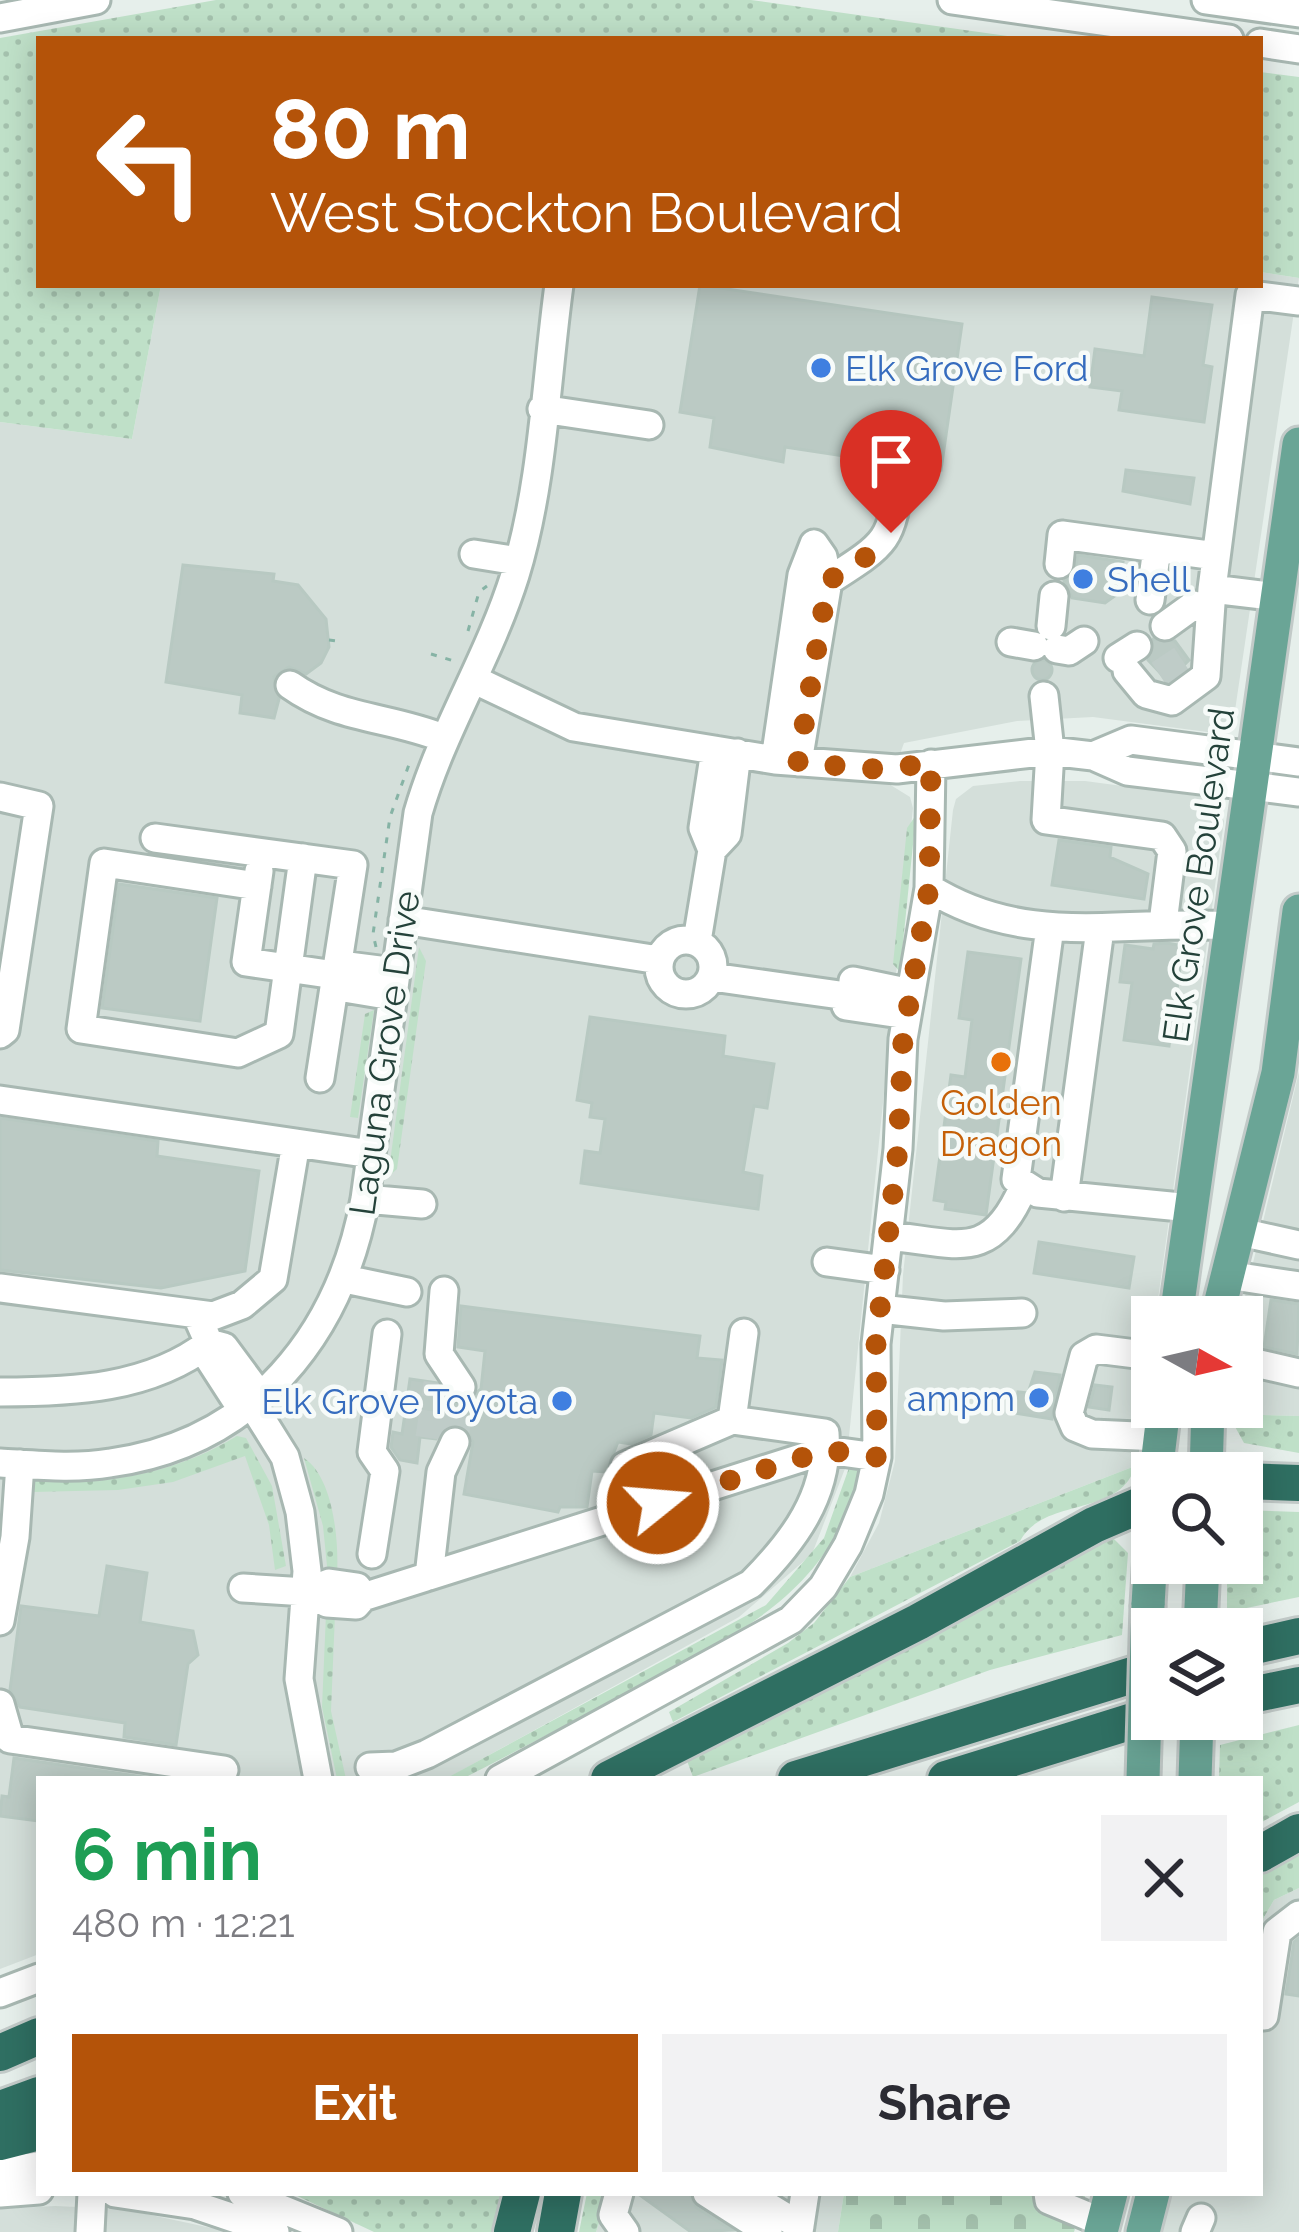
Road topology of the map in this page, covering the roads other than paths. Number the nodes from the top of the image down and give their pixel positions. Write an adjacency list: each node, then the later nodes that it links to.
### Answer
1 (96, 0): 5 (street)
2 (952, 0): 6 (street)
3 (1206, 0): 4 (street)
4 (1299, 13)
5 (0, 18)
6 (1208, 36)
7 (1263, 44): 8 (street)
8 (1299, 49)
9 (559, 288): 11 (street, Laguna Grove Drive)
10 (1299, 301): 17 (street)
11 (542, 409): 12 (street); 18 (street, Laguna Grove Drive)
12 (649, 425)
13 (1299, 444): 23 (main road, Elk Grove Boulevard)
14 (902, 464): 20 (street)
15 (1157, 548): 17 (street); 19 (street); 24 (street)
16 (474, 554): 18 (street)
17 (1216, 556): 22 (street)
18 (518, 561): 28 (street, Laguna Grove Drive)
19 (1059, 564)
20 (828, 581): 34 (street); 34 (street)
21 (1054, 596): 26 (street)
22 (1203, 597): 23 (street); 25 (street); 27 (street)
23 (1278, 597): 37 (main road, Elk Grove Boulevard)
24 (1150, 600)
25 (1165, 626)
26 (1047, 641)
27 (1136, 667)
28 (466, 671): 31 (street, Laguna Grove Drive); 32 (street)
29 (290, 685): 31 (street)
30 (1044, 696): 33 (street)
31 (443, 738): 46 (street, Laguna Grove Drive)
32 (726, 752): 34 (street); 51 (street)
33 (1050, 752): 36 (street); 37 (street); 47 (street)
34 (787, 761): 36 (street)
35 (1299, 762): 37 (street)
36 (931, 764): 44 (street)
37 (1252, 772): 38 (street); 48 (main road, Elk Grove Boulevard)
38 (1299, 793)
39 (0, 797): 58 (street)
40 (155, 838): 41 (street)
41 (261, 853): 42 (street); 43 (street)
42 (303, 858): 53 (street); 54 (street)
43 (256, 886): 53 (street); 53 (street)
44 (929, 888): 49 (street); 57 (street)
45 (1299, 910): 59 (main road)
46 (403, 920): 52 (street); 56 (street, Laguna Grove Drive)
47 (1163, 923): 48 (street); 50 (street)
48 (1230, 926): 68 (main road, Elk Grove Boulevard)
49 (1050, 927): 50 (street); 64 (street)
50 (1100, 929): 65 (street)
51 (697, 941): 52 (street); 55 (street)
52 (659, 960): 55 (street)
53 (288, 968): 54 (street)
54 (335, 975): 56 (street); 60 (street)
55 (712, 977): 57 (street)
56 (394, 984): 63 (street, Laguna Grove Drive)
57 (909, 1004): 70 (street)
58 (0, 1034)
59 (1291, 1043): 69 (main road)
60 (320, 1078)
61 (0, 1100): 62 (street)
62 (296, 1143): 63 (street); 84 (street)
63 (371, 1154): 66 (street, Laguna Grove Drive)
64 (1023, 1188): 65 (street); 70 (street)
65 (1064, 1197): 68 (street)
66 (365, 1199): 67 (street); 75 (street, Laguna Grove Drive)
67 (422, 1204)
68 (1191, 1208): 80 (main road, Elk Grove Boulevard)
69 (1240, 1232): 71 (street); 74 (main road)
70 (889, 1236): 73 (street)
71 (1299, 1245)
72 (827, 1262): 73 (street)
73 (885, 1270): 82 (street)
74 (1227, 1275): 76 (street); 81 (main road)
75 (345, 1279): 79 (street); 93 (street, Laguna Grove Drive)
76 (1299, 1286)
77 (0, 1288): 84 (street)
78 (444, 1291): 91 (street)
79 (406, 1292)
80 (1179, 1296)
81 (1222, 1296)
82 (880, 1309): 83 (street); 98 (street)
83 (1022, 1313)
84 (197, 1316): 87 (street)
85 (387, 1334): 104 (street)
86 (744, 1334): 94 (street)
87 (209, 1343): 92 (street); 93 (street)
88 (1131, 1353): 95 (street)
89 (1263, 1365): 90 (street)
90 (1299, 1373)
91 (449, 1385)
92 (0, 1392)
93 (250, 1401): 99 (street, Laguna Grove Drive); 108 (street)
94 (732, 1420): 97 (street); 103 (street)
95 (1131, 1427)
96 (442, 1440): 105 (street)
97 (826, 1450): 98 (street); 103 (street); 119 (street)
98 (877, 1457): 123 (street)
99 (10, 1464): 109 (street)
100 (1263, 1481): 101 (highway)
101 (1299, 1483)
102 (1131, 1509): 124 (highway)
103 (616, 1516): 105 (street)
104 (372, 1554)
105 (429, 1576): 108 (street)
106 (1149, 1584): 126 (main road, bridge)
107 (243, 1588): 108 (street)
108 (306, 1592): 122 (street)
109 (0, 1621)
110 (1299, 1636): 111 (highway)
111 (1263, 1644)
112 (1131, 1675): 125 (highway)
113 (1299, 1685): 114 (highway)
114 (1263, 1692)
115 (0, 1704): 118 (street)
116 (1131, 1722): 121 (highway)
117 (1196, 1740): 127 (main road)
118 (5, 1751): 120 (street)
119 (370, 1767)
120 (224, 1770)
121 (969, 1773)
122 (316, 1776)
123 (505, 1776)
124 (615, 1776)
125 (806, 1776)
126 (1143, 1776)
127 (1195, 1776)
128 (1299, 1832): 129 (highway)
129 (1263, 1851)
130 (1299, 1915): 133 (street)
131 (36, 1979): 132 (street)
132 (0, 1993)
133 (1264, 2017)
134 (36, 2039): 135 (highway)
135 (0, 2054)
136 (36, 2096): 137 (highway)
137 (0, 2109)
138 (36, 2133): 139 (highway)
139 (0, 2142)
140 (36, 2166): 141 (street)
141 (0, 2171)
142 (36, 2190): 143 (street)
143 (0, 2193)
144 (92, 2196): 158 (street)
145 (135, 2196): 159 (street)
146 (249, 2196): 160 (street)
147 (521, 2196): 161 (highway)
148 (562, 2196): 162 (highway)
149 (618, 2196): 163 (street)
150 (712, 2196): 164 (street)
151 (750, 2196): 157 (street)
152 (804, 2196): 157 (street)
153 (1048, 2196): 156 (street)
154 (1133, 2196): 156 (main road)
155 (1150, 2196): 156 (main road)
156 (1124, 2225)
157 (799, 2229)
158 (90, 2232)
159 (275, 2232)
160 (338, 2232)
161 (512, 2232)
162 (556, 2232)
163 (626, 2232)
164 (768, 2232)

